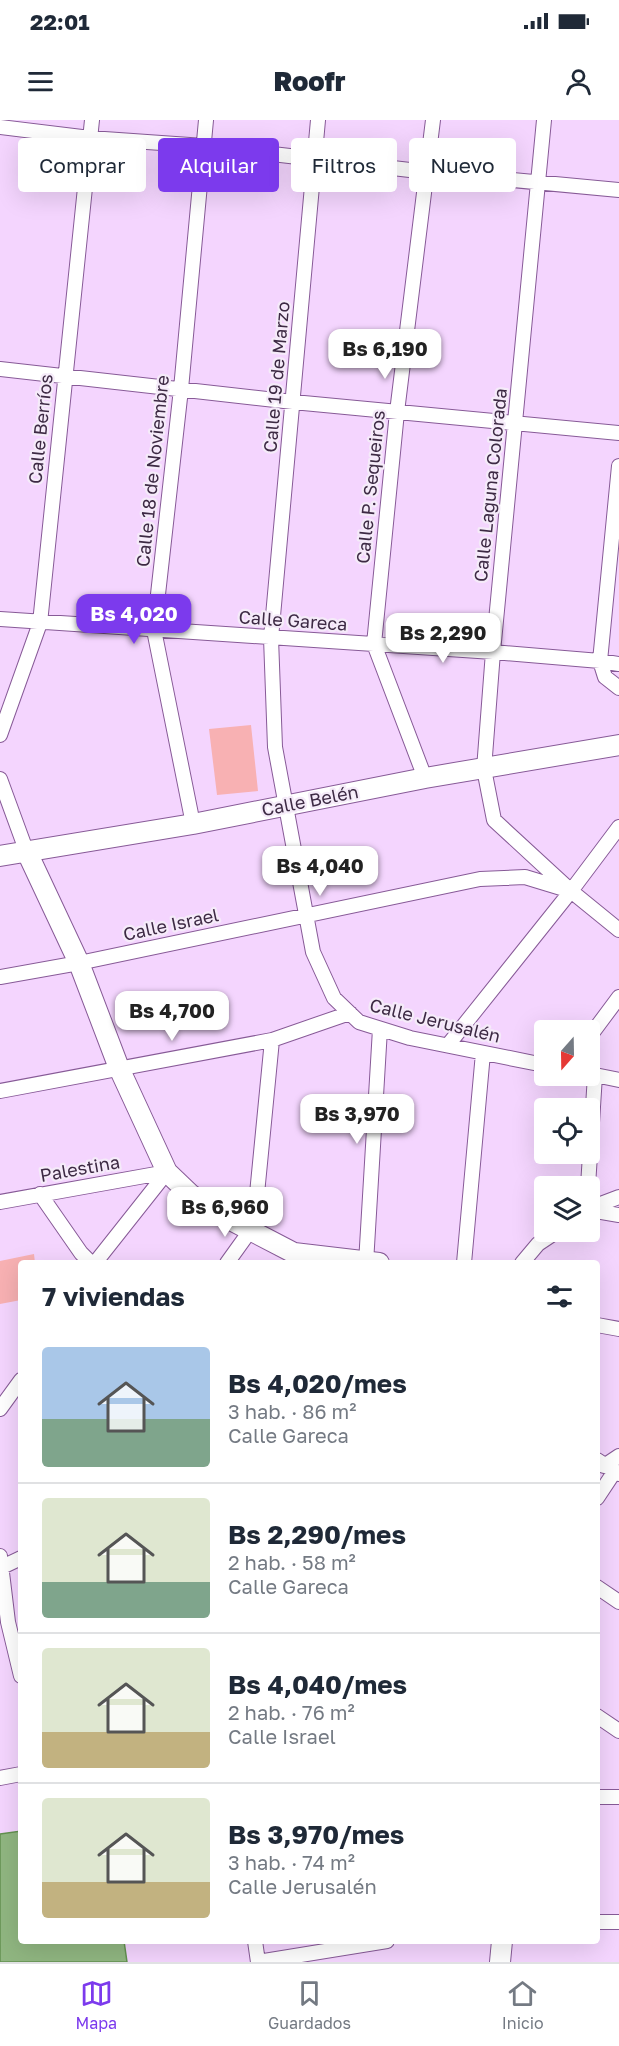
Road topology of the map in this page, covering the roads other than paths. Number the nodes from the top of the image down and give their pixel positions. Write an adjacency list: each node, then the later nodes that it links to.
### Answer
1 (92, 120): 7 (street, Calle Berríos)
2 (206, 120): 8 (street, Calle 18 de Noviembre)
3 (318, 120): 9 (street, Calle 19 de Marzo)
4 (433, 120): 10 (street, Calle P. Sequeiros)
5 (544, 120): 12 (street, Calle Laguna Colorada)
6 (0, 127): 7 (street)
7 (90, 138)
8 (205, 138)
9 (316, 138)
10 (431, 138)
11 (516, 180): 12 (street)
12 (538, 182): 13 (street); 23 (street, Calle Laguna Colorada)
13 (619, 190)
14 (84, 192): 19 (street, Calle Berríos)
15 (200, 192): 20 (street, Calle 18 de Noviembre)
16 (311, 192): 21 (street, Calle 19 de Marzo)
17 (424, 192): 22 (street, Calle P. Sequeiros)
18 (0, 369): 19 (street)
19 (64, 376): 20 (street); 27 (street, Calle Berríos)
20 (181, 390): 21 (street); 28 (street, Calle 18 de Noviembre)
21 (292, 402): 22 (street); 29 (street, Calle 19 de Marzo)
22 (397, 412): 23 (street); 30 (street, Calle P. Sequeiros)
23 (515, 423): 24 (street); 31 (street, Calle Laguna Colorada)
24 (619, 433)
25 (619, 466): 32 (street)
26 (0, 619): 27 (street, Calle Gareca)
27 (40, 623): 28 (street, Calle Gareca); 35 (street, Calle Berríos)
28 (154, 630): 29 (street, Calle Gareca); 41 (street, Calle 18 de Noviembre)
29 (271, 638): 30 (street, Calle Gareca); 40 (street, Calle Jerusalén)
30 (374, 644): 31 (street, Calle Gareca); 39 (street)
31 (493, 652): 32 (street, Calle Gareca); 37 (street, Calle Laguna Colorada)
32 (600, 661): 33 (street, Calle Gareca); 34 (street)
33 (619, 664)
34 (619, 688)
35 (0, 735)
36 (619, 745): 37 (main road, Calle Belén)
37 (484, 769): 39 (main road, Calle Belén); 45 (street, Calle Laguna Colorada)
38 (0, 778): 43 (street)
39 (425, 778): 40 (main road, Calle Belén)
40 (286, 805): 41 (main road, Calle Belén); 46 (street, Calle Jerusalén)
41 (193, 824): 43 (main road, Calle Belén)
42 (619, 827): 45 (street)
43 (26, 850): 44 (main road, Calle Belén); 48 (main road)
44 (0, 856)
45 (571, 891): 46 (street, Calle Israel); 47 (street, Calle Israel); 55 (street)
46 (306, 916): 48 (street, Calle Israel); 51 (street, Calle Jerusalén)
47 (619, 930)
48 (80, 963): 49 (street, Calle Israel); 58 (main road)
49 (0, 977)
50 (619, 997): 52 (street)
51 (350, 1013): 53 (street, Calle Jerusalén); 54 (street)
52 (600, 1023)
53 (380, 1029): 55 (street, Calle Jerusalén); 77 (street)
54 (272, 1040): 58 (street); 71 (street)
55 (448, 1046): 56 (street, Calle Jerusalén)
56 (483, 1053): 57 (street, Calle Jerusalén); 78 (street)
57 (534, 1063)
58 (119, 1068): 62 (street); 63 (main road)
59 (600, 1076): 60 (street)
60 (619, 1080)
61 (592, 1086): 64 (street)
62 (0, 1091)
63 (167, 1172): 65 (street, Palestina); 71 (main road); 74 (street)
64 (588, 1176)
65 (40, 1194): 67 (street, Palestina); 73 (street)
66 (619, 1197): 68 (street)
67 (0, 1202)
68 (600, 1205)
69 (600, 1211): 70 (street)
70 (619, 1215)
71 (250, 1231): 75 (street); 76 (main road)
72 (541, 1242): 79 (street)
73 (89, 1260)
74 (95, 1260)
75 (229, 1260)
76 (353, 1260)
77 (370, 1260)
78 (464, 1260)
79 (525, 1260)
80 (600, 1326): 81 (street)
81 (619, 1329)
82 (11, 1394): 83 (street)
83 (0, 1409)
84 (619, 1456): 85 (street)
85 (609, 1468): 86 (street)
86 (600, 1490)
87 (0, 1556): 89 (street)
88 (18, 1559): 89 (street)
89 (0, 1568): 92 (street)
90 (600, 1589): 91 (street)
91 (619, 1602)
92 (18, 1664)
93 (600, 1718): 94 (street)
94 (619, 1731)
95 (18, 1775): 96 (street)
96 (0, 1778)
97 (600, 1797): 98 (street)
98 (619, 1797)
99 (600, 1922): 100 (street)
100 (619, 1922)
101 (255, 1944): 104 (street)
102 (369, 1944): 104 (street)
103 (502, 1944): 105 (main road)
104 (258, 1962)
105 (500, 1962)

